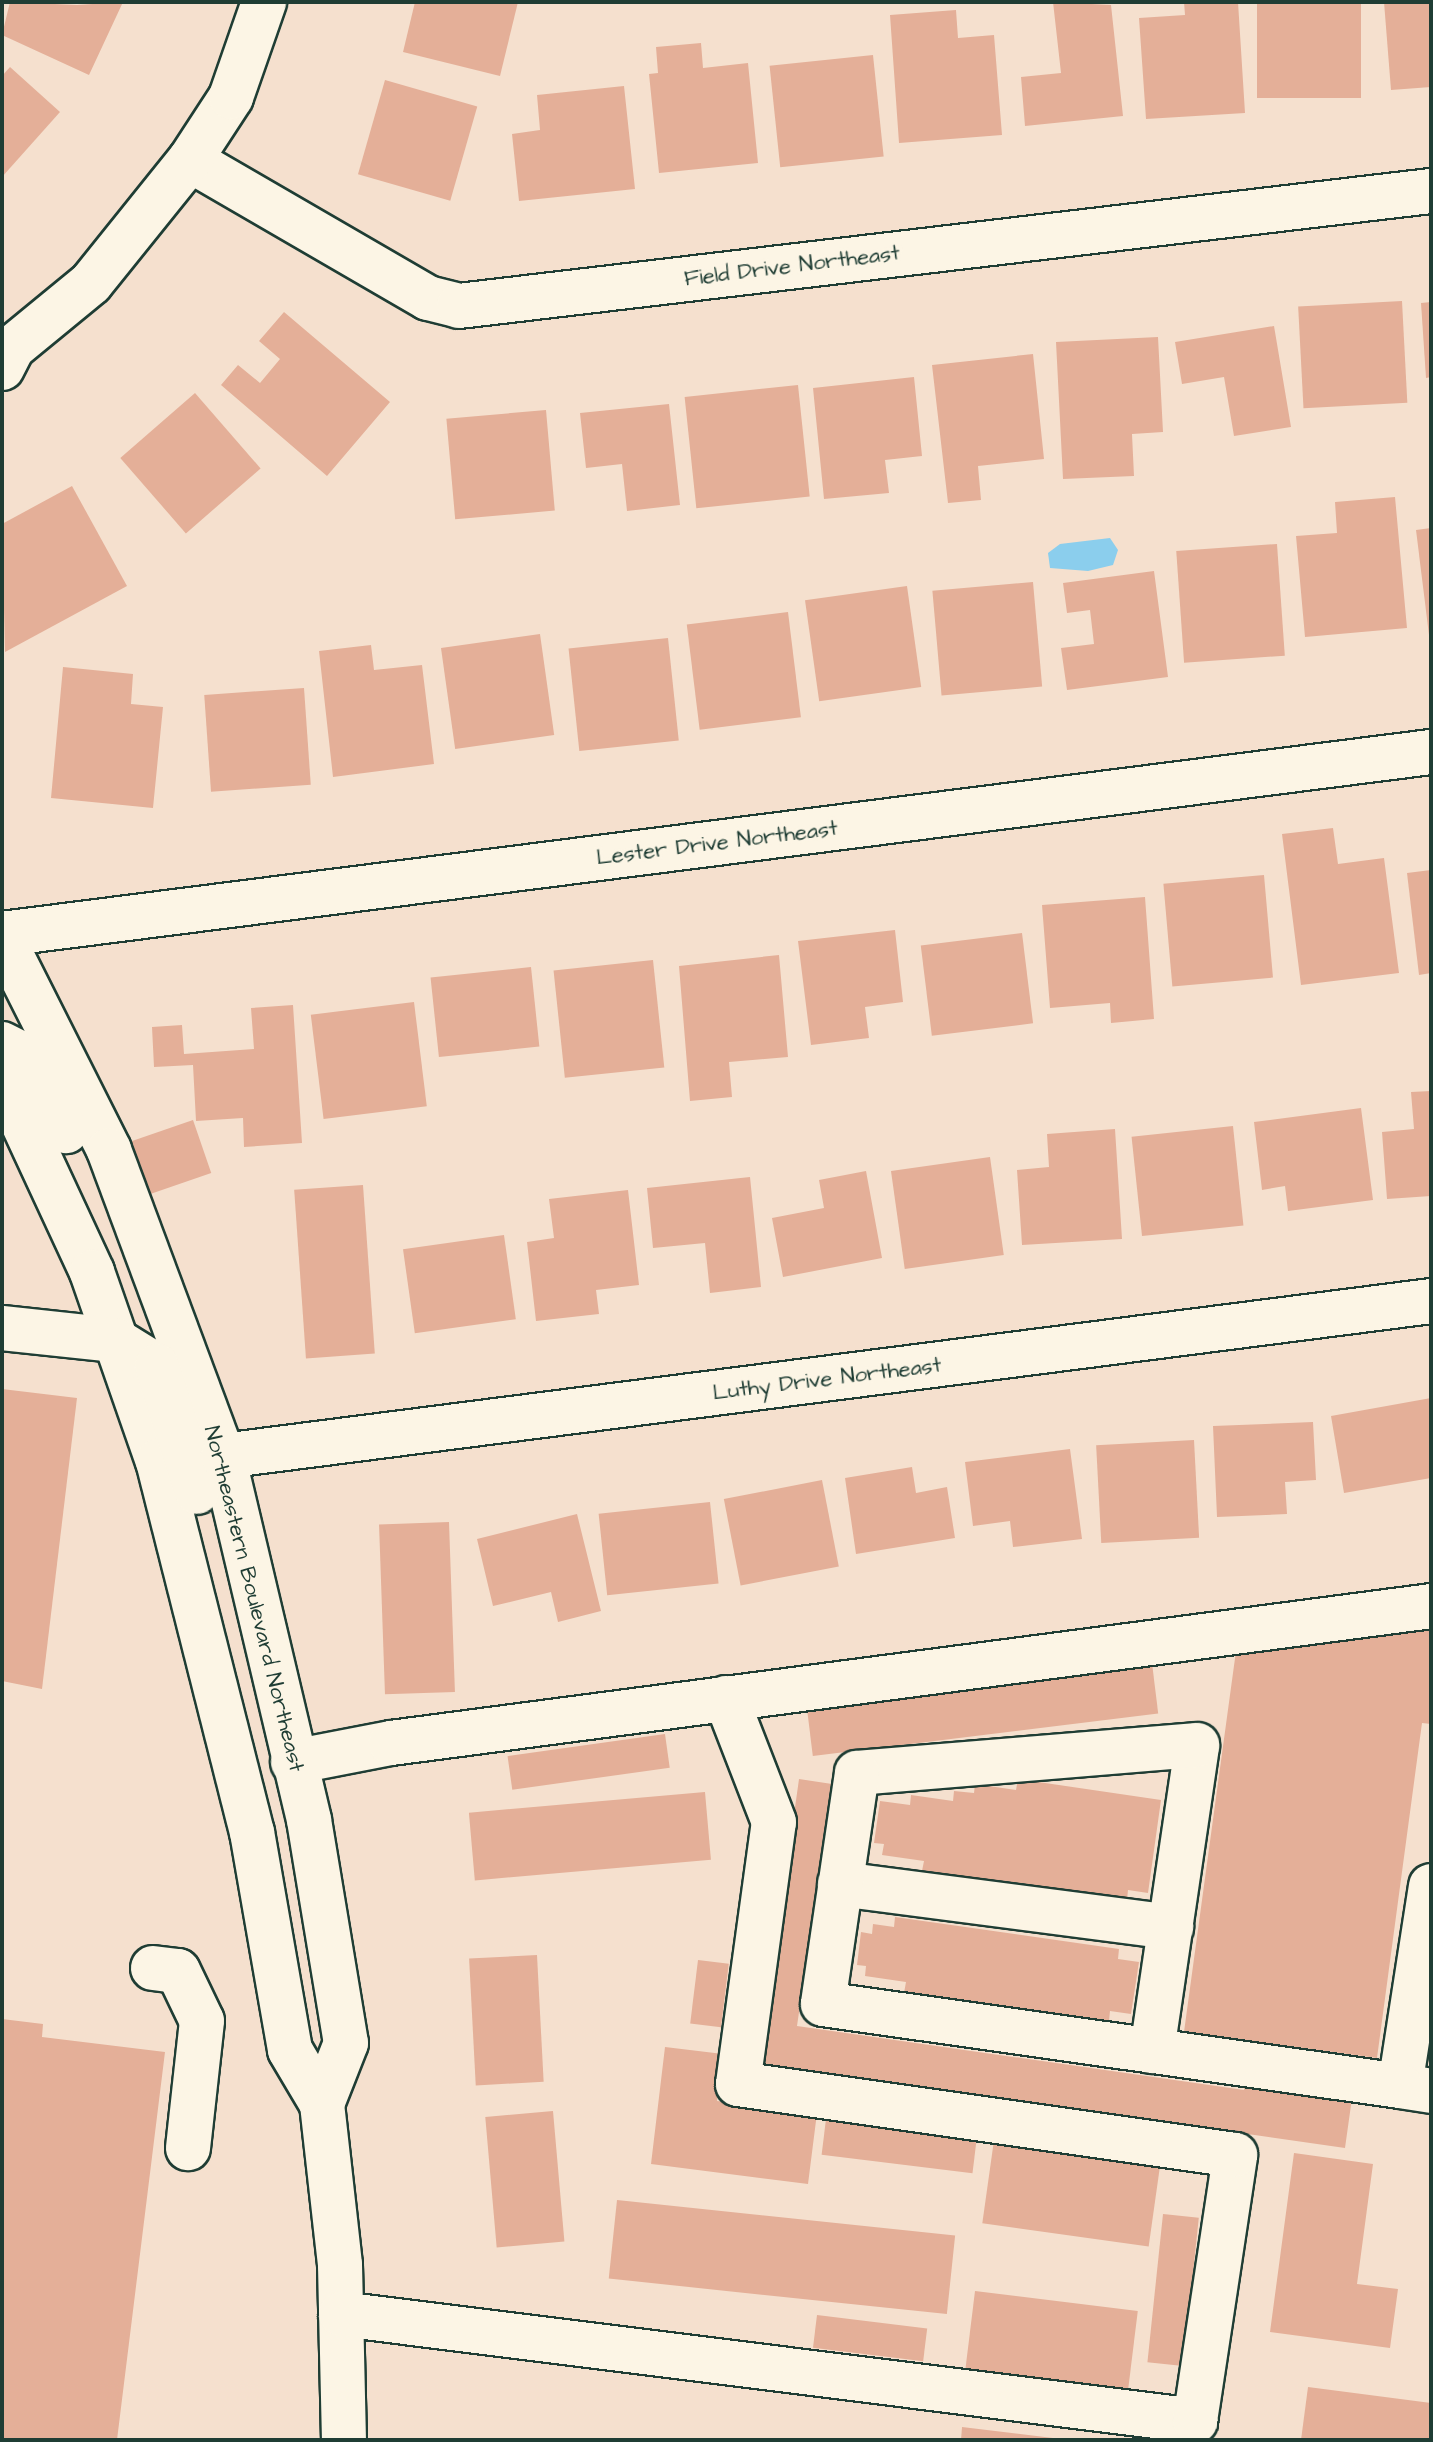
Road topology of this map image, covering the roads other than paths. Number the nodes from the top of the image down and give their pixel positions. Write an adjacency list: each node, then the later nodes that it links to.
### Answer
1 (264, 2): 2 (street)
2 (190, 160): 3 (street, Field Drive Northeast); 4 (street)
3 (1431, 191)
4 (5, 355)
5 (1431, 752): 6 (street, Lester Drive Northeast)
6 (2, 935): 9 (street, Northeastern Boulevard Northeast)
7 (2, 1044): 9 (street)
8 (2, 1078): 12 (street, Northeastern Boulevard Northeast)
9 (157, 1267): 13 (street, Northeastern Boulevard Northeast)
10 (1431, 1301): 13 (street, Luthy Drive Northeast)
11 (2, 1328): 12 (street)
12 (115, 1340): 16 (street); 23 (street, Northeastern Boulevard Northeast)
13 (223, 1456): 16 (street, Northeastern Boulevard Northeast)
14 (1431, 1606): 15 (street)
15 (726, 1698): 16 (street); 25 (street)
16 (292, 1756): 23 (street, Northeastern Boulevard Northeast)
17 (840, 1884): 19 (street); 19 (street); 21 (street)
18 (1431, 1886): 22 (street)
19 (1171, 1927): 21 (street)
20 (153, 1968): 24 (street)
21 (1152, 2051): 22 (street)
22 (1416, 2088)
23 (322, 2104): 25 (street, Northeastern Boulevard Northeast)
24 (188, 2148)
25 (341, 2314): 26 (street, Northeastern Boulevard Northeast)
26 (344, 2440)

